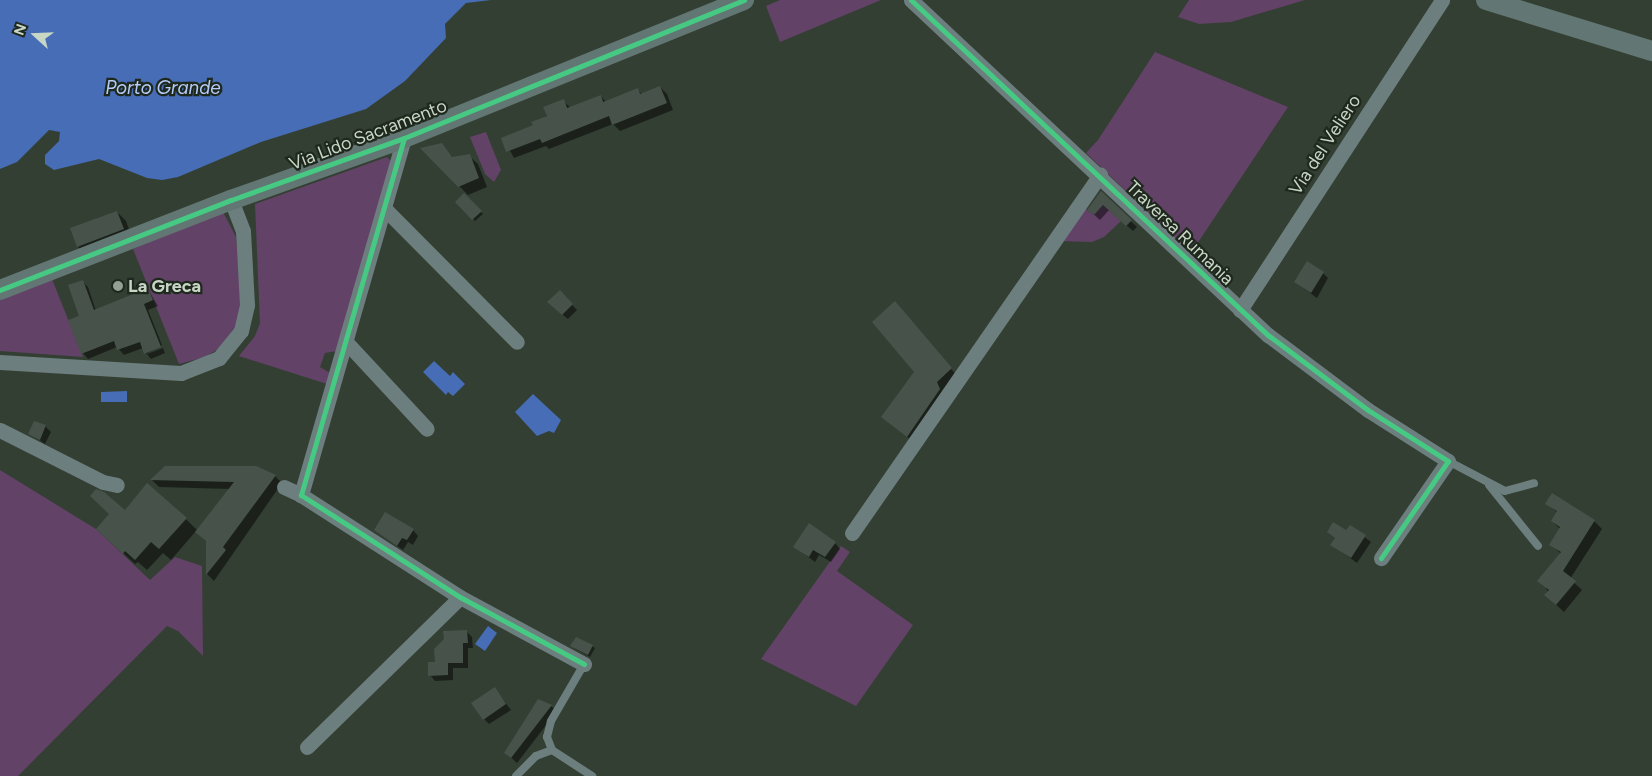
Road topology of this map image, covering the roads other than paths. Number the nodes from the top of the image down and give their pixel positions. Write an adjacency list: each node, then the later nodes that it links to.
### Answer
1 (744, 0): 6 (street, Via Lido Sacramento)
2 (911, 0): 7 (street, Traversa Rumania)
3 (1442, 0): 11 (street, Via del Veliero)
4 (1486, 0): 5 (street)
5 (1652, 50)
6 (404, 138): 8 (street, Via Lido Sacramento); 9 (street)
7 (1100, 175): 11 (street, Traversa Rumania); 23 (street)
8 (231, 200): 10 (street, Via Lido Sacramento); 14 (street)
9 (385, 209): 12 (street); 13 (street)
10 (0, 290)
11 (1240, 310): 17 (street, Traversa Rumania)
12 (517, 342)
13 (347, 343): 15 (street); 22 (street)
14 (0, 362)
15 (427, 429)
16 (0, 430): 20 (street)
17 (1448, 461): 18 (lane); 25 (street)
18 (1487, 483): 19 (lane); 24 (lane)
19 (1534, 483)
20 (117, 485)
21 (284, 487): 22 (street)
22 (301, 495): 26 (street)
23 (852, 533)
24 (1538, 546)
25 (1381, 558)
26 (460, 597): 27 (street); 28 (street)
27 (584, 664): 29 (lane)
28 (307, 747)
29 (552, 750): 30 (lane); 31 (lane)
30 (516, 776)
31 (592, 776)

